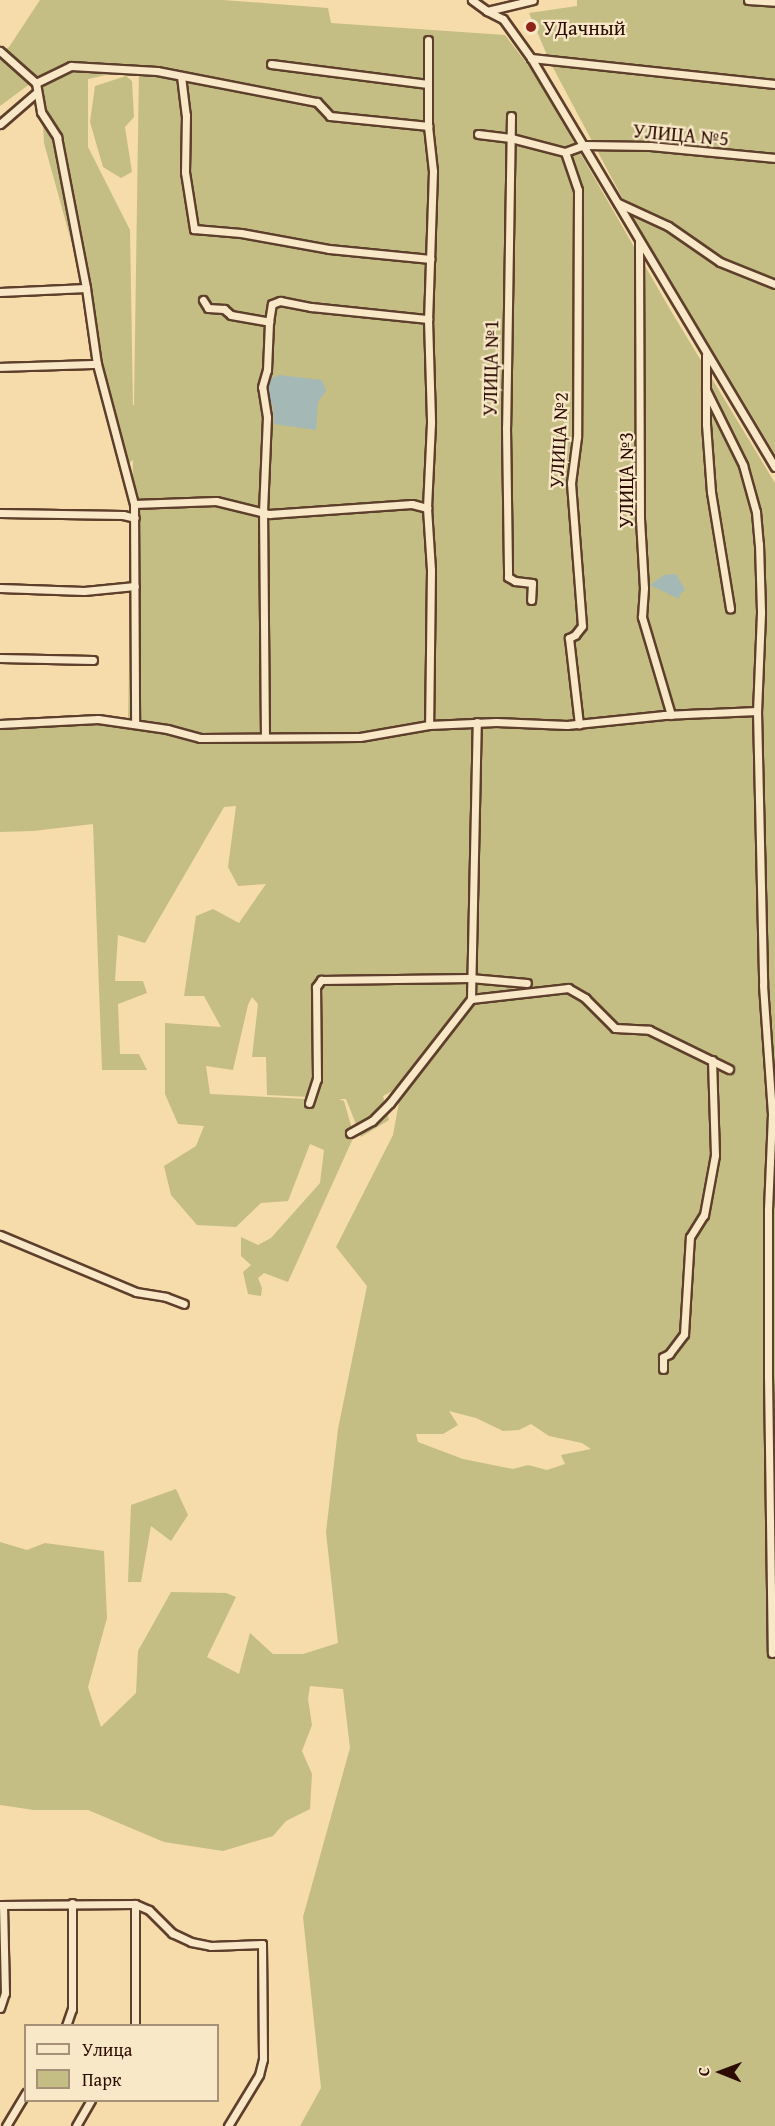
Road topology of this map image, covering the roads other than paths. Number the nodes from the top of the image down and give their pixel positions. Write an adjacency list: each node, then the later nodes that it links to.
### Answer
1 (472, 0): 5 (street)
2 (533, 0): 5 (street)
3 (748, 0): 4 (street)
4 (775, 2)
5 (486, 11): 8 (street)
6 (428, 40): 12 (street)
7 (0, 51): 11 (street)
8 (531, 58): 13 (street); 20 (street)
9 (271, 64): 12 (street)
10 (182, 76): 11 (street); 17 (street); 25 (street)
11 (36, 83): 14 (street)
12 (428, 84): 17 (street)
13 (775, 84)
14 (36, 93): 16 (street); 27 (street)
15 (511, 116): 19 (street, УЛИЦА №1)
16 (0, 124)
17 (428, 126): 25 (street)
18 (478, 134): 19 (street)
19 (511, 138): 21 (street); 44 (street, УЛИЦА №1)
20 (584, 145): 21 (street); 22 (street, УЛИЦА №5); 23 (street)
21 (566, 152): 53 (street, УЛИЦА №2)
22 (775, 158)
23 (618, 203): 24 (street); 26 (street)
24 (639, 240): 32 (street); 49 (street, УЛИЦА №3)
25 (431, 259): 30 (street)
26 (775, 284)
27 (86, 288): 28 (street); 33 (street)
28 (0, 292)
29 (203, 300): 31 (street)
30 (428, 319): 31 (street); 38 (street)
31 (268, 322): 39 (street)
32 (706, 352): 35 (street); 36 (street)
33 (97, 364): 34 (street); 37 (street)
34 (0, 367)
35 (706, 390): 45 (street); 48 (street)
36 (775, 467)
37 (134, 504): 39 (street); 41 (street)
38 (427, 508): 39 (street); 54 (street)
39 (263, 512): 55 (street)
40 (0, 513): 41 (street)
41 (135, 518): 42 (street)
42 (135, 586): 43 (street); 52 (street)
43 (0, 588)
44 (531, 600)
45 (730, 608)
46 (0, 658): 47 (street)
47 (93, 660)
48 (757, 711): 49 (street); 64 (street)
49 (670, 716): 53 (street)
50 (477, 722): 53 (street); 54 (street); 56 (street)
51 (0, 724): 52 (street)
52 (135, 724): 55 (street)
53 (579, 724)
54 (429, 725): 55 (street)
55 (265, 737)
56 (470, 978): 57 (street); 58 (street); 61 (street)
57 (526, 983)
58 (471, 999): 59 (street); 62 (street)
59 (712, 1060): 60 (street); 66 (street)
60 (729, 1069)
61 (309, 1103)
62 (350, 1133)
63 (0, 1235): 65 (street)
64 (772, 1272): 67 (street)
65 (184, 1304)
66 (663, 1369)
67 (772, 1653)
68 (72, 1904): 69 (street); 70 (street); 72 (street)
69 (135, 1904): 73 (street); 78 (street)
70 (2, 1905): 71 (street)
71 (0, 2008)
72 (66, 2024)
73 (135, 2024)
74 (24, 2096): 76 (street)
75 (90, 2102): 77 (street)
76 (6, 2126)
77 (76, 2126)
78 (228, 2126)

